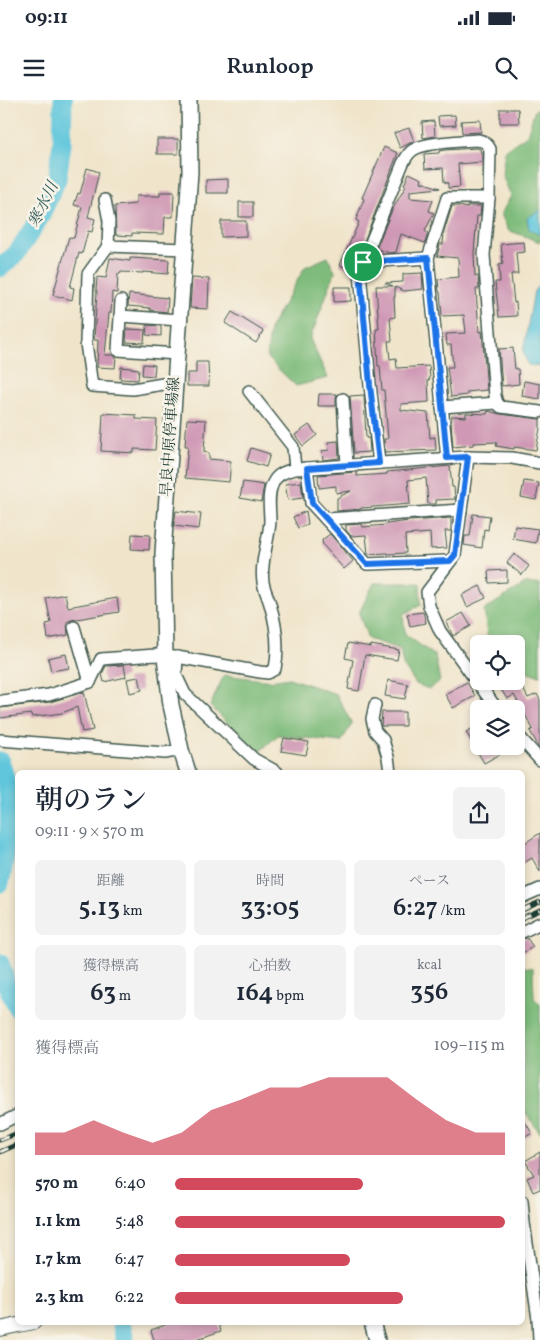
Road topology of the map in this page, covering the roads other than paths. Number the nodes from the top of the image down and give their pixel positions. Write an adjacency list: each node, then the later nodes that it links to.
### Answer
1 (189, 100): 5 (main road, 早良中原停車場線)
2 (489, 198): 6 (street); 7 (street); 15 (street)
3 (105, 200): 4 (street)
4 (108, 246): 5 (street); 12 (street)
5 (185, 249): 10 (main road, 早良中原停車場線)
6 (428, 258): 7 (street); 16 (street)
7 (363, 262): 20 (street)
8 (121, 301): 9 (street)
9 (120, 316): 10 (street); 11 (street)
10 (180, 320): 11 (main road, 早良中原停車場線)
11 (177, 354): 12 (main road, 早良中原停車場線)
12 (175, 384): 29 (main road, 早良中原停車場線)
13 (249, 391): 24 (street)
14 (343, 399): 22 (street)
15 (497, 403): 16 (street); 17 (street)
16 (442, 407): 19 (street)
17 (540, 412)
18 (468, 457): 19 (street); 21 (street); 25 (street)
19 (447, 458): 20 (street)
20 (379, 463): 22 (street)
21 (540, 463)
22 (347, 465): 23 (street)
23 (307, 468): 24 (street); 26 (street)
24 (295, 469): 29 (street)
25 (461, 510): 26 (street); 27 (street)
26 (327, 520): 27 (street)
27 (450, 561): 31 (street)
28 (74, 627): 30 (street)
29 (171, 657): 30 (street); 36 (main road, 早良中原停車場線); 39 (street)
30 (90, 682): 32 (street)
31 (490, 700)
32 (2, 701)
33 (375, 705): 40 (street)
34 (6, 740): 36 (street)
35 (525, 743): 37 (street)
36 (180, 750): 38 (main road, 早良中原停車場線)
37 (540, 760)
38 (187, 770)
39 (273, 770)
40 (390, 770)
41 (540, 889): 42 (street)
42 (525, 896)
43 (540, 924): 44 (street)
44 (525, 931)
45 (15, 1116): 46 (street)
46 (0, 1124)
47 (525, 1235): 52 (street)
48 (18, 1325): 50 (street)
49 (373, 1325): 51 (main road)
50 (0, 1329)
51 (377, 1340)
52 (539, 1340)

